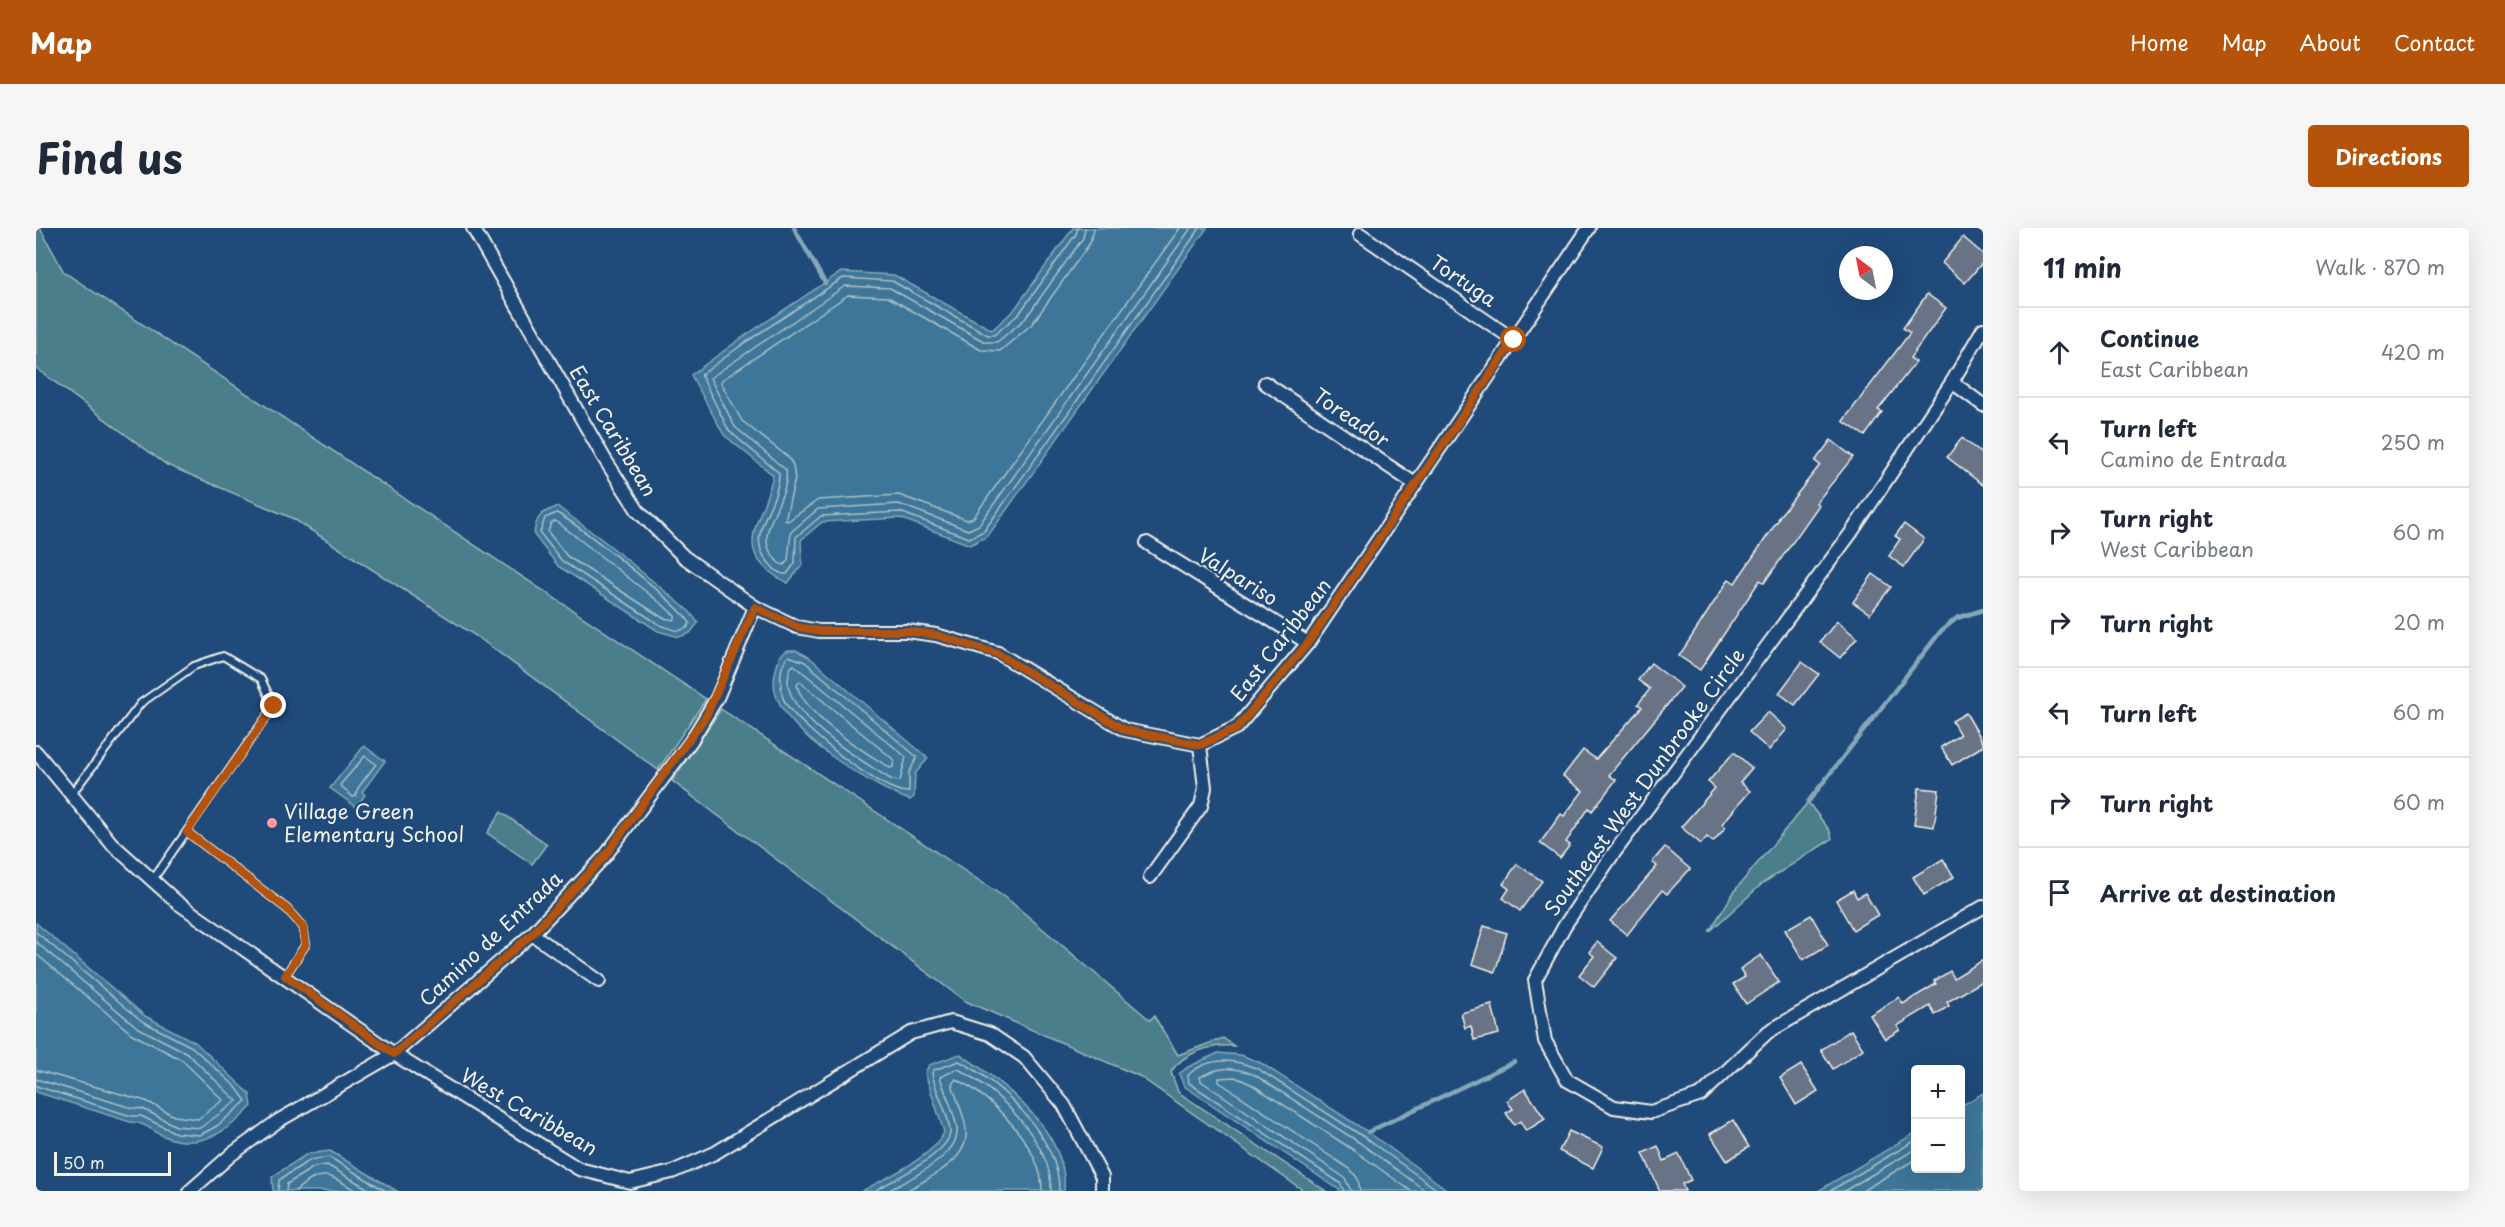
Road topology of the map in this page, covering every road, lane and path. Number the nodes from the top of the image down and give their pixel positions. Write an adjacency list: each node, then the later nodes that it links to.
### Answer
1 (473, 228): 11 (street, East Caribbean)
2 (1589, 228): 5 (street, East Caribbean)
3 (1360, 234): 5 (street, Tortuga)
4 (1983, 329): 6 (street, Southeast West Dunbrooke Circle)
5 (1514, 340): 9 (street, East Caribbean)
6 (1952, 382): 8 (street); 19 (street, Southeast West Dunbrooke Circle)
7 (1265, 383): 9 (street, Toreador)
8 (1983, 405)
9 (1415, 484): 12 (street, East Caribbean)
10 (1147, 543): 12 (street, Valpariso)
11 (755, 607): 13 (street, East Caribbean); 20 (street, Camino de Entrada)
12 (1308, 643): 13 (street, East Caribbean)
13 (1200, 745): 17 (street)
14 (36, 752): 15 (street, West Caribbean)
15 (70, 796): 16 (lane); 18 (street, West Caribbean)
16 (187, 832): 18 (lane); 21 (lane)
17 (1150, 877)
18 (151, 881): 21 (street, West Caribbean)
19 (1983, 907)
20 (532, 934): 22 (street); 23 (street, Camino de Entrada)
21 (285, 976): 23 (street, West Caribbean)
22 (599, 981)
23 (394, 1054): 24 (street, Camino de Entrada); 25 (street, West Caribbean)
24 (190, 1191)
25 (1102, 1191)

